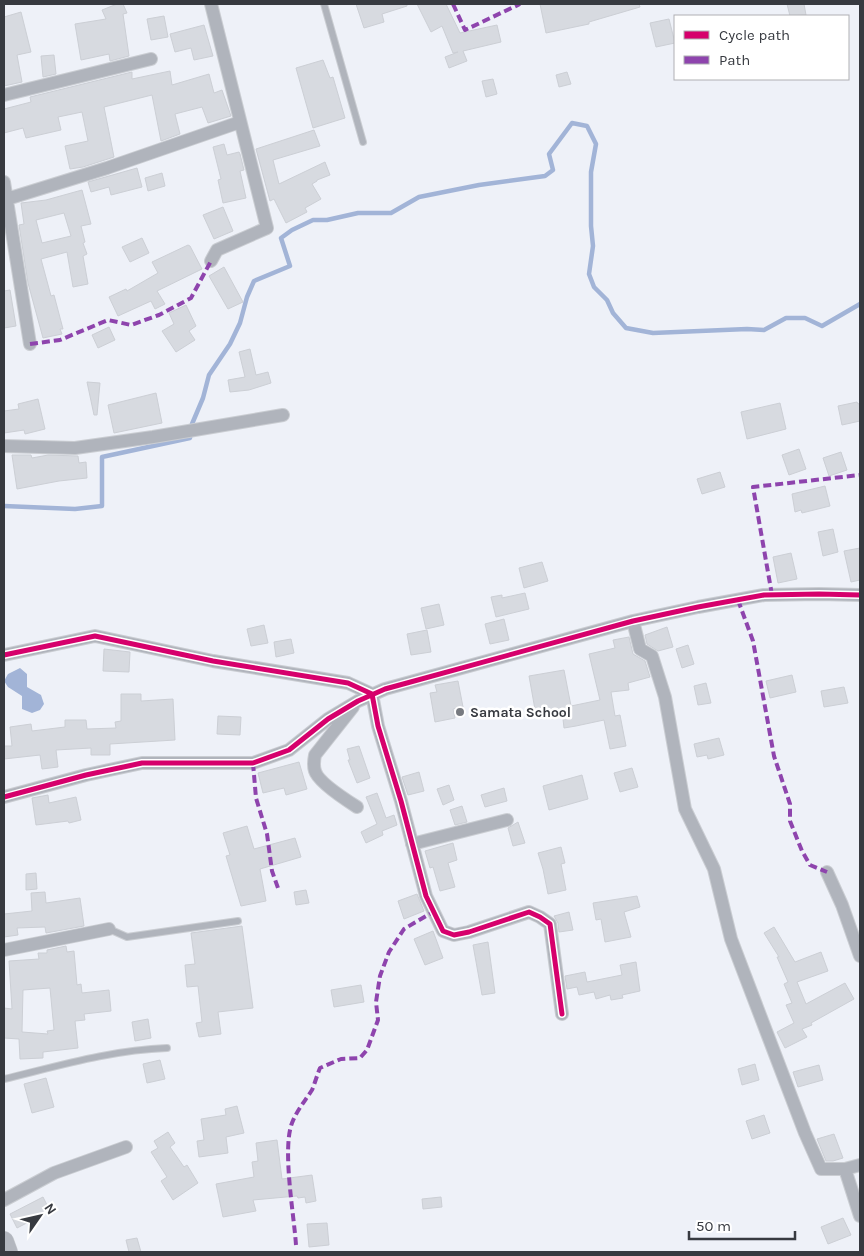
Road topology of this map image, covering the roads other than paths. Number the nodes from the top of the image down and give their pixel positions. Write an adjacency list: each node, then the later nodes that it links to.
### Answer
1 (211, 4): 5 (street)
2 (324, 4): 6 (lane)
3 (151, 59): 4 (street)
4 (4, 95)
5 (240, 122): 8 (street); 9 (street)
6 (363, 142)
7 (4, 182): 8 (street)
8 (7, 198): 10 (street)
9 (211, 261)
10 (30, 344)
11 (283, 415): 12 (street)
12 (4, 446)
13 (860, 595): 14 (street)
14 (633, 621): 16 (street); 32 (street)
15 (4, 655): 16 (street)
16 (372, 694): 17 (street); 21 (street)
17 (358, 701): 18 (street); 19 (street)
18 (4, 797)
19 (357, 807)
20 (507, 820): 21 (street)
21 (412, 844): 27 (street)
22 (826, 872): 26 (street)
23 (238, 921): 24 (lane)
24 (109, 929): 25 (street)
25 (4, 950)
26 (860, 956)
27 (562, 1014)
28 (167, 1048): 29 (lane)
29 (4, 1079)
30 (126, 1146): 33 (street)
31 (860, 1165): 32 (street)
32 (845, 1169): 34 (street)
33 (4, 1200)
34 (860, 1216)
35 (4, 1241): 36 (main road)
36 (8, 1252)

